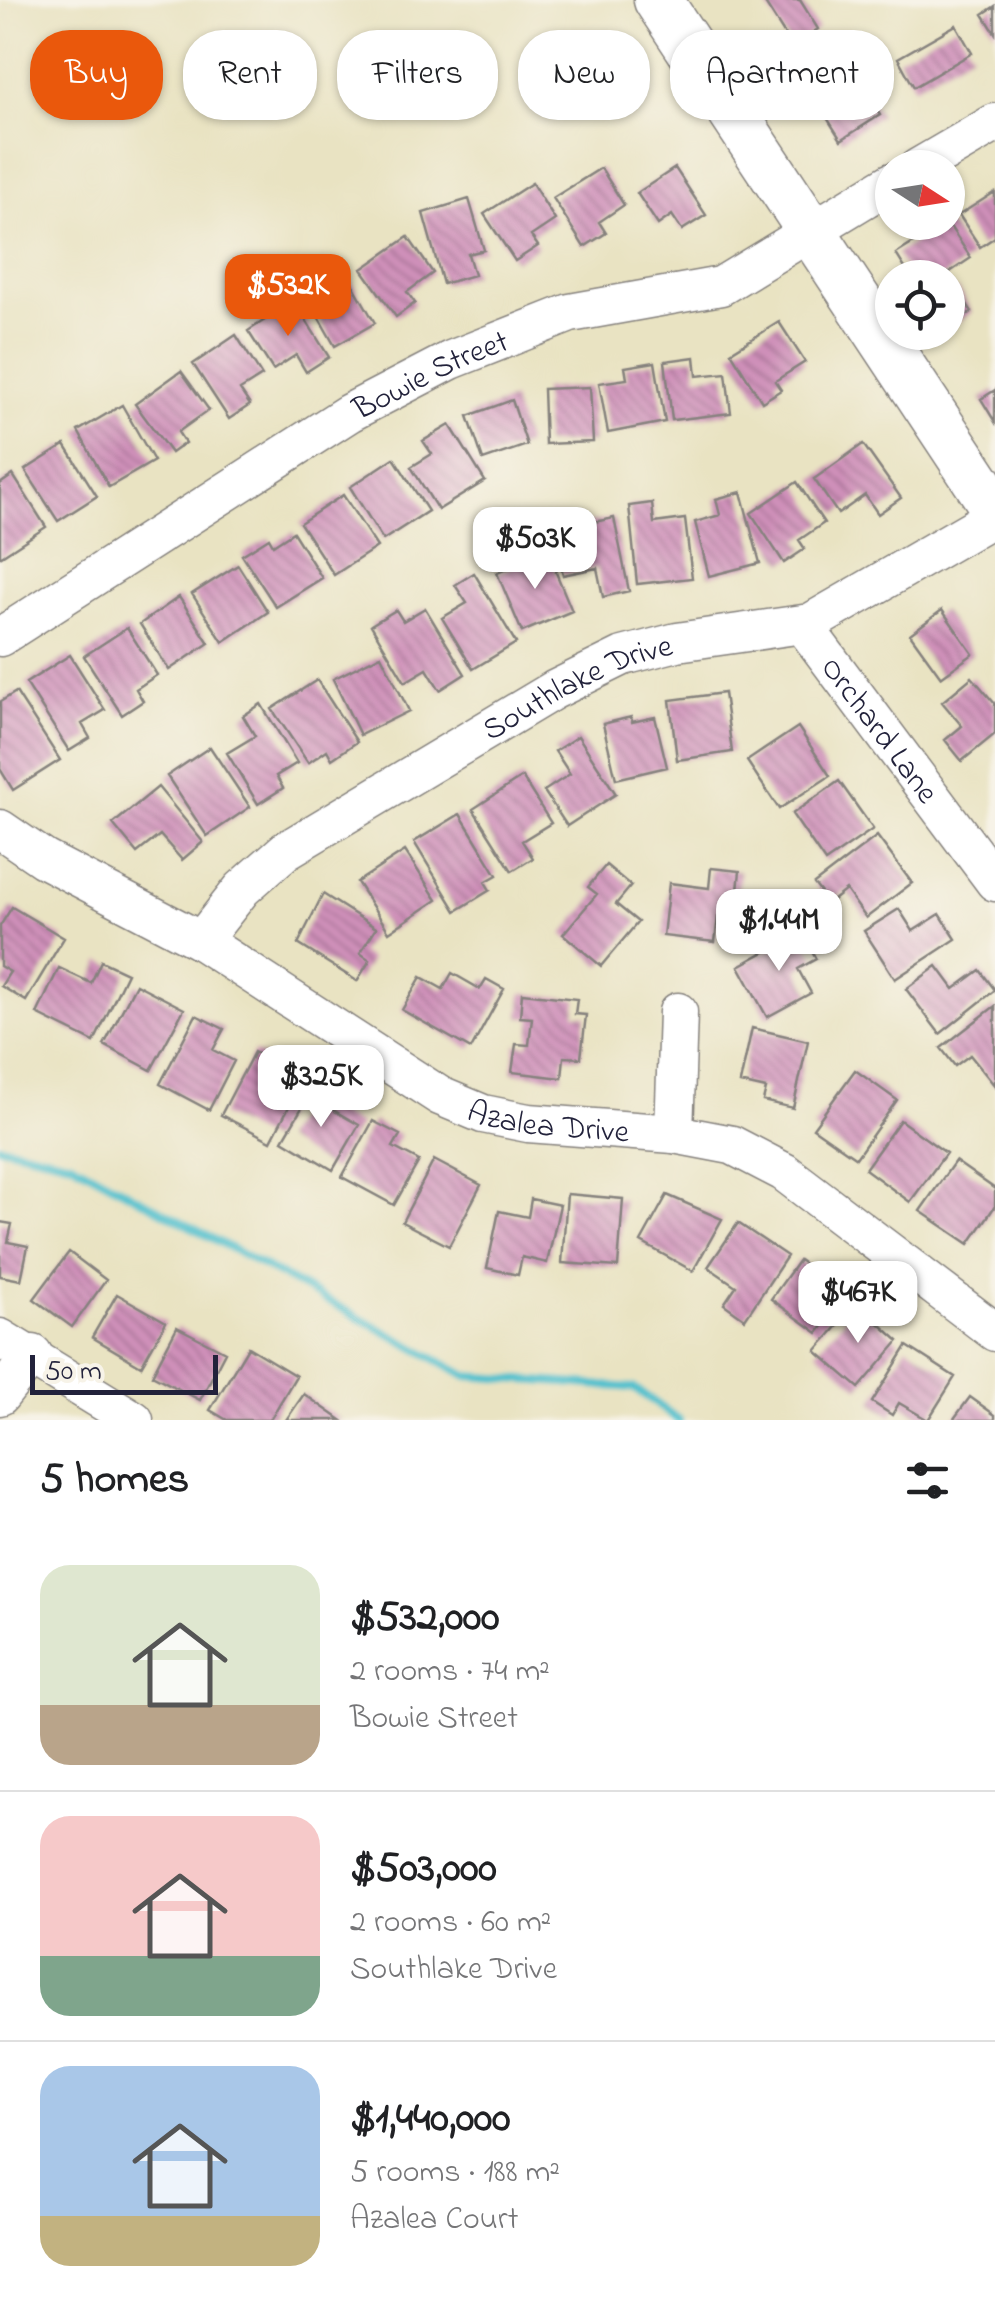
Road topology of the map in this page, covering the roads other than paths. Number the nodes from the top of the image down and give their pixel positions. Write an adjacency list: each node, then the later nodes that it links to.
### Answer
1 (658, 0): 5 (main road)
2 (995, 123): 3 (street)
3 (949, 150)
4 (875, 192): 5 (street, Bowie Street)
5 (808, 231): 6 (main road); 9 (street, Bowie Street)
6 (995, 508)
7 (995, 516): 8 (street, Southlake Drive)
8 (803, 624): 11 (street, Orchard Lane); 12 (street, Southlake Drive)
9 (0, 636)
10 (0, 829): 12 (street, Azalea Drive)
11 (995, 882)
12 (201, 941): 14 (street, Azalea Drive)
13 (678, 1012): 14 (street)
14 (674, 1134): 15 (street, Azalea Drive)
15 (995, 1332)
16 (16, 1346): 17 (street); 18 (street)
17 (0, 1396)
18 (134, 1420)

